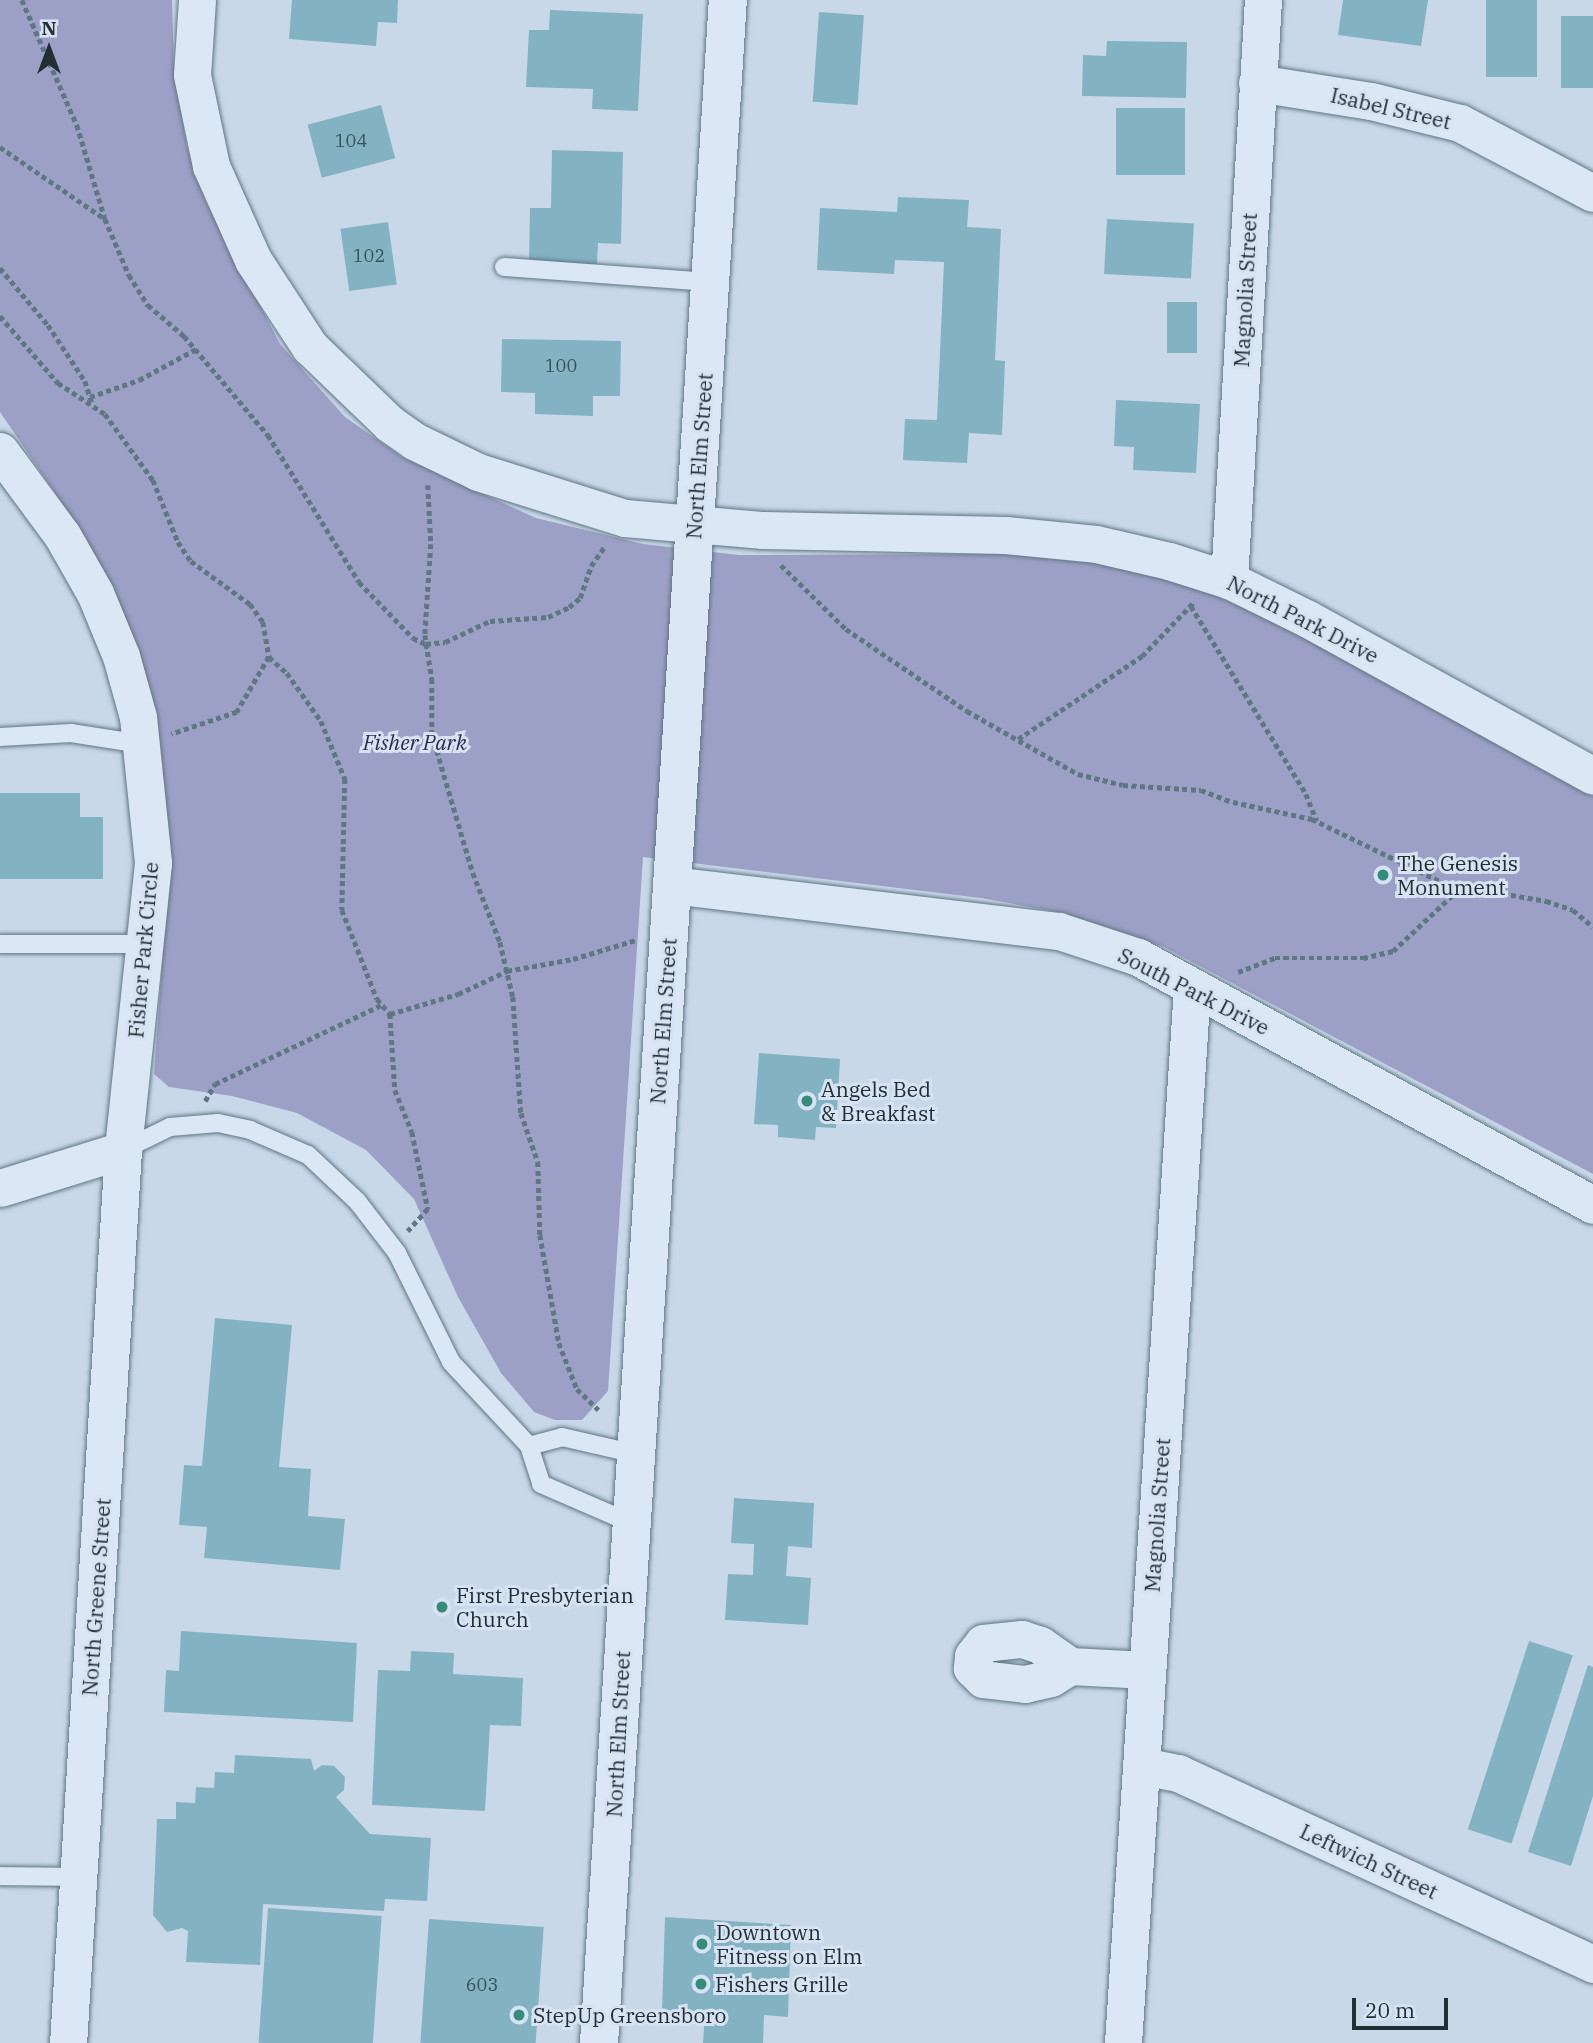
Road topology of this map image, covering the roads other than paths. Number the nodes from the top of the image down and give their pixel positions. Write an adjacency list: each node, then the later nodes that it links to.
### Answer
1 (197, 0): 9 (street)
2 (728, 0): 7 (main road, North Elm Street)
3 (1263, 0): 4 (street, Magnolia Street)
4 (1257, 83): 5 (street, Isabel Street); 10 (street, Magnolia Street)
5 (1593, 193)
6 (504, 267): 7 (lane)
7 (710, 282): 9 (main road, North Elm Street)
8 (0, 451): 12 (street, Fisher Park Circle)
9 (695, 525): 10 (street, North Park Drive); 14 (main road, North Elm Street)
10 (1217, 576): 13 (street, North Park Drive)
11 (0, 737): 12 (lane)
12 (141, 744): 16 (street, Fisher Park Circle)
13 (1593, 776)
14 (672, 886): 17 (street, South Park Drive); 22 (main road, North Elm Street)
15 (0, 944): 16 (lane)
16 (145, 944): 18 (street, Fisher Park Circle)
17 (1204, 994): 20 (street, South Park Drive); 25 (street, Magnolia Street)
18 (123, 1150): 19 (street); 21 (lane); 28 (street, North Greene Street)
19 (0, 1188)
20 (1593, 1205)
21 (529, 1447): 22 (lane); 23 (lane)
22 (636, 1454): 23 (main road, North Elm Street)
23 (631, 1523): 31 (main road, North Elm Street)
24 (1070, 1666): 25 (street)
25 (1147, 1670): 26 (street, Magnolia Street)
26 (1142, 1766): 29 (street, Leftwich Street); 32 (street, Magnolia Street)
27 (0, 1876): 28 (lane)
28 (78, 1878): 30 (street, North Greene Street)
29 (1593, 1964)
30 (68, 2043)
31 (599, 2043)
32 (1124, 2043)

